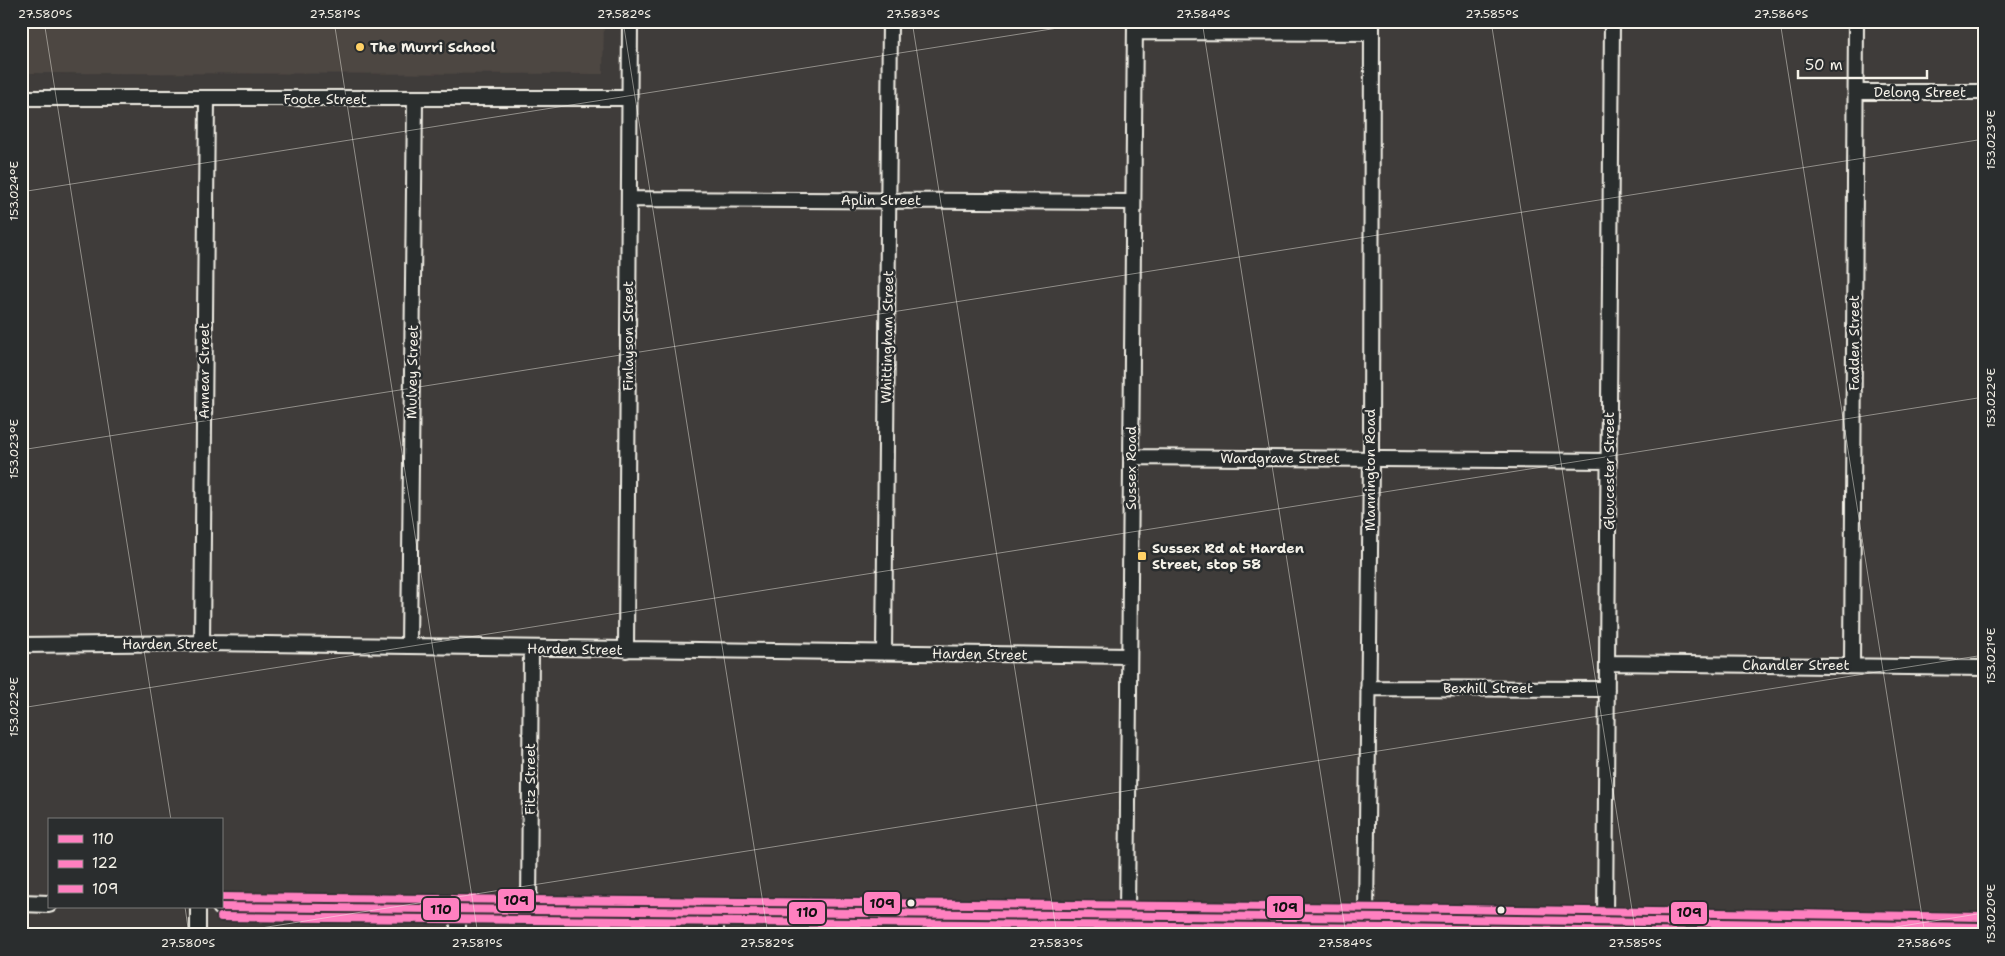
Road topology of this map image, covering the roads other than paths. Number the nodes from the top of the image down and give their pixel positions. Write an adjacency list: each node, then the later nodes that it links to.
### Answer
1 (630, 21): 11 (street, Finlayson Street)
2 (890, 21): 14 (street, Whittingham Street)
3 (1612, 21): 18 (street, Gloucester Street)
4 (1856, 21): 7 (street, Fadden Street)
5 (1135, 26): 6 (street); 15 (street, Sussex Road)
6 (1372, 27): 17 (street, Mannington Road)
7 (1856, 92): 8 (street, Delong Street); 27 (street, Fadden Street)
8 (1984, 92)
9 (21, 98): 10 (street, Foote Street)
10 (207, 98): 12 (street, Foote Street); 19 (street, Annear Street)
11 (629, 98): 12 (street, Foote Street); 13 (street, Finlayson Street)
12 (415, 99): 21 (street, Mulvey Street)
13 (629, 199): 14 (street, Aplin Street); 23 (street, Finlayson Street)
14 (888, 199): 15 (street, Aplin Street); 24 (street, Whittingham Street)
15 (1133, 202): 16 (street, Sussex Road)
16 (1131, 457): 17 (street, Wardgrave Street); 25 (street, Sussex Road)
17 (1371, 459): 18 (street, Wardgrave Street); 29 (street, Mannington Road)
18 (1609, 461): 26 (street, Gloucester Street)
19 (202, 643): 20 (street, Harden Street); 21 (street, Harden Street)
20 (21, 645)
21 (409, 646): 22 (street, Harden Street)
22 (531, 648): 23 (street, Harden Street); 36 (street, Fitz Street)
23 (626, 650): 24 (street, Harden Street)
24 (884, 653): 25 (street, Harden Street)
25 (1129, 656): 38 (street, Sussex Road)
26 (1607, 663): 27 (street, Chandler Street); 30 (street, Gloucester Street)
27 (1852, 665): 28 (street, Chandler Street)
28 (1984, 668)
29 (1368, 688): 30 (street, Bexhill Street); 39 (street, Mannington Road)
30 (1607, 689): 41 (street, Gloucester Street)
31 (21, 903): 32 (street)
32 (48, 904)
33 (222, 907): 35 (street)
34 (198, 908): 43 (street)
35 (458, 909): 36 (street); 44 (street)
36 (529, 909): 37 (street)
37 (716, 912): 38 (street); 45 (street)
38 (1127, 915): 39 (street)
39 (1366, 918): 40 (street)
40 (1392, 918): 41 (street); 46 (street)
41 (1606, 921): 42 (street)
42 (1984, 927)
43 (198, 935)
44 (458, 935)
45 (716, 935)
46 (1392, 935)

